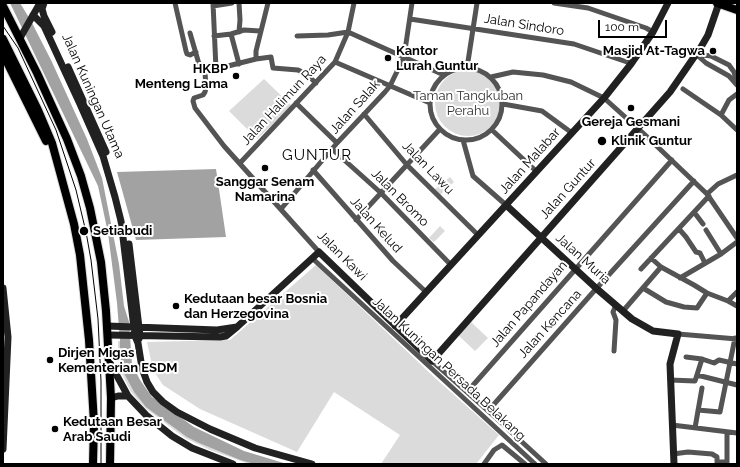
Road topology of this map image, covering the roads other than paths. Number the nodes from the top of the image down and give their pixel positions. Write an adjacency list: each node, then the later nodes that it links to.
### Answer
1 (40, 3): 16 (street)
2 (44, 3): 41 (street, Jalan Kuningan Utama)
3 (175, 3): 29 (street)
4 (232, 3): 13 (street)
5 (239, 3): 20 (street)
6 (268, 3): 19 (street)
7 (354, 3): 21 (street, Jalan Halimun Raya)
8 (412, 3): 17 (street, Jalan Salak)
9 (477, 3): 18 (street)
10 (554, 3): 22 (street)
11 (668, 3): 22 (street, Jalan Malabar)
12 (719, 3): 15 (main road); 31 (street, Jalan Guntur)
13 (213, 5): 26 (street)
14 (3, 6): 25 (main road)
15 (737, 10)
16 (32, 16): 25 (street); 41 (street, Jalan Kuningan Utama)
17 (410, 19): 18 (street, Jalan Sindoro); 32 (street, Jalan Salak)
18 (474, 29): 36 (street, Jalan Sindoro); 37 (street)
19 (260, 31): 20 (street); 33 (street)
20 (239, 32): 24 (street)
21 (348, 32): 27 (street); 32 (street); 34 (street, Jalan Halimun Raya)
22 (653, 32): 36 (street, Jalan Malabar)
23 (190, 33): 29 (street)
24 (231, 34): 26 (street); 35 (street)
25 (22, 36): 103 (main road)
26 (214, 36): 38 (street)
27 (297, 36)
28 (3, 39): 62 (main road)
29 (196, 52): 39 (street)
30 (3, 54): 62 (main road)
31 (698, 56): 44 (street); 44 (street); 55 (street, Jalan Guntur)
32 (404, 57): 40 (street); 45 (street, Jalan Salak)
33 (256, 58): 35 (street); 43 (street)
34 (335, 62): 43 (street, Jalan Halimun Raya); 45 (street)
35 (239, 64): 38 (street)
36 (631, 64): 48 (street, Jalan Malabar)
37 (467, 68): 40 (street); 42 (street)
38 (216, 69): 39 (street)
39 (205, 72): 64 (street, Jalan Kawi)
40 (444, 75): 50 (street)
41 (70, 76): 105 (street, Jalan Kuningan Utama)
42 (491, 77): 48 (street); 51 (street)
43 (316, 83): 49 (street, Jalan Halimun Raya)
44 (736, 84)
45 (390, 86): 50 (street); 52 (street, Jalan Salak)
46 (683, 89): 53 (street)
47 (737, 94): 53 (street)
48 (604, 98): 55 (street); 58 (street, Jalan Malabar)
49 (296, 103): 60 (street); 64 (street, Jalan Halimun Raya)
50 (430, 103): 54 (street)
51 (503, 104): 56 (street); 58 (street)
52 (364, 114): 60 (street, Jalan Salak); 65 (street, Jalan Lawu)
53 (721, 115): 57 (street)
54 (440, 129): 59 (street); 65 (street)
55 (638, 129): 63 (street); 80 (street, Jalan Guntur)
56 (492, 130): 59 (street); 67 (street)
57 (737, 130)
58 (572, 133): 67 (street, Jalan Malabar)
59 (463, 140): 72 (street, Jalan Muria)
60 (337, 143): 61 (street, Jalan Salak)
61 (332, 149): 66 (street, Jalan Salak); 70 (street, Jalan Bromo)
62 (53, 151): 129 (main road)
63 (672, 160): 69 (street); 90 (street, Jalan Papandayan)
64 (240, 163): 73 (street, Jalan Kawi)
65 (407, 165): 70 (street); 79 (street, Jalan Lawu)
66 (313, 170): 73 (street, Jalan Salak); 75 (street, Jalan Kelud)
67 (536, 172): 72 (street, Jalan Malabar)
68 (737, 175): 71 (street)
69 (694, 181): 71 (street); 94 (street, Jalan Kencana)
70 (381, 193): 75 (street); 88 (street, Jalan Bromo)
71 (708, 195): 74 (street); 81 (street)
72 (506, 205): 79 (street, Jalan Malabar); 80 (street, Jalan Muria)
73 (281, 209): 83 (street, Jalan Kawi)
74 (694, 212): 76 (street); 77 (street)
75 (356, 220): 96 (street, Jalan Kelud)
76 (703, 224)
77 (679, 229): 86 (street); 87 (street)
78 (706, 230): 84 (street)
79 (478, 235): 88 (street, Jalan Malabar)
80 (540, 237): 90 (street, Jalan Muria); 114 (street, Jalan Guntur)
81 (737, 238)
82 (737, 242): 84 (street)
83 (319, 252): 85 (street); 104 (street, Jalan Kawi)
84 (721, 254): 87 (street)
85 (312, 258): 106 (street); 135 (street, Jalan Kuningan Persada Belakang)
86 (651, 258): 89 (street); 91 (street)
87 (705, 263): 92 (street)
88 (451, 265): 96 (street, Jalan Malabar)
89 (662, 267): 92 (street); 95 (street)
90 (575, 268): 94 (street, Jalan Muria); 124 (street, Jalan Papandayan)
91 (641, 269)
92 (680, 278): 98 (street)
93 (3, 288): 119 (street)
94 (597, 288): 100 (street, Jalan Muria); 128 (street, Jalan Kencana)
95 (644, 288): 98 (street); 102 (street)
96 (425, 290): 104 (street, Jalan Malabar)
97 (737, 292): 99 (street)
98 (707, 293): 99 (street)
99 (728, 301): 101 (street)
100 (616, 305): 102 (street, Jalan Muria); 111 (street)
101 (737, 306)
102 (623, 311): 107 (street, Jalan Muria)
103 (108, 326): 105 (street); 108 (main road)
104 (395, 326): 114 (street, Jalan Kawi)
105 (135, 327): 106 (street); 109 (street, Jalan Kuningan Utama)
106 (237, 327): 109 (street)
107 (678, 334): 110 (street); 120 (street)
108 (108, 335): 109 (street); 116 (main road)
109 (136, 338): 148 (street, Jalan Kuningan Utama)
110 (736, 338): 115 (street)
111 (614, 351)
112 (686, 357): 113 (street)
113 (702, 359): 115 (street); 118 (street)
114 (432, 361): 124 (street)
115 (730, 362): 117 (street); 121 (street)
116 (110, 363): 125 (street); 126 (main road)
117 (737, 364)
118 (697, 375): 120 (street); 121 (street)
119 (5, 379): 130 (street)
120 (670, 380): 131 (street)
121 (726, 382): 122 (street); 127 (street)
122 (737, 385)
123 (702, 388): 127 (street)
124 (467, 392): 128 (street)
125 (128, 396): 126 (street); 147 (street)
126 (110, 398): 137 (main road)
127 (698, 410): 132 (street)
128 (488, 411): 152 (street)
129 (92, 414): 140 (main road); 145 (street)
130 (4, 418): 139 (street)
131 (672, 425): 132 (street); 142 (street)
132 (695, 428): 133 (street)
133 (727, 432): 134 (street); 144 (street)
134 (737, 433)
135 (509, 440): 136 (street); 138 (street, Jalan Kuningan Persada Belakang)
136 (502, 445): 141 (street); 149 (street)
137 (110, 446): 140 (main road); 143 (main road)
138 (516, 446): 141 (street); 151 (street, Jalan Kuningan Persada Belakang)
139 (3, 449)
140 (93, 452): 143 (main road); 146 (main road)
141 (510, 452): 150 (street)
142 (673, 454): 144 (street); 153 (street)
143 (110, 461)
144 (727, 463)
145 (90, 464)
146 (93, 464)
147 (233, 464)
148 (312, 464)
149 (484, 464)
150 (525, 464)
151 (535, 464)
152 (546, 464)
153 (674, 464)

